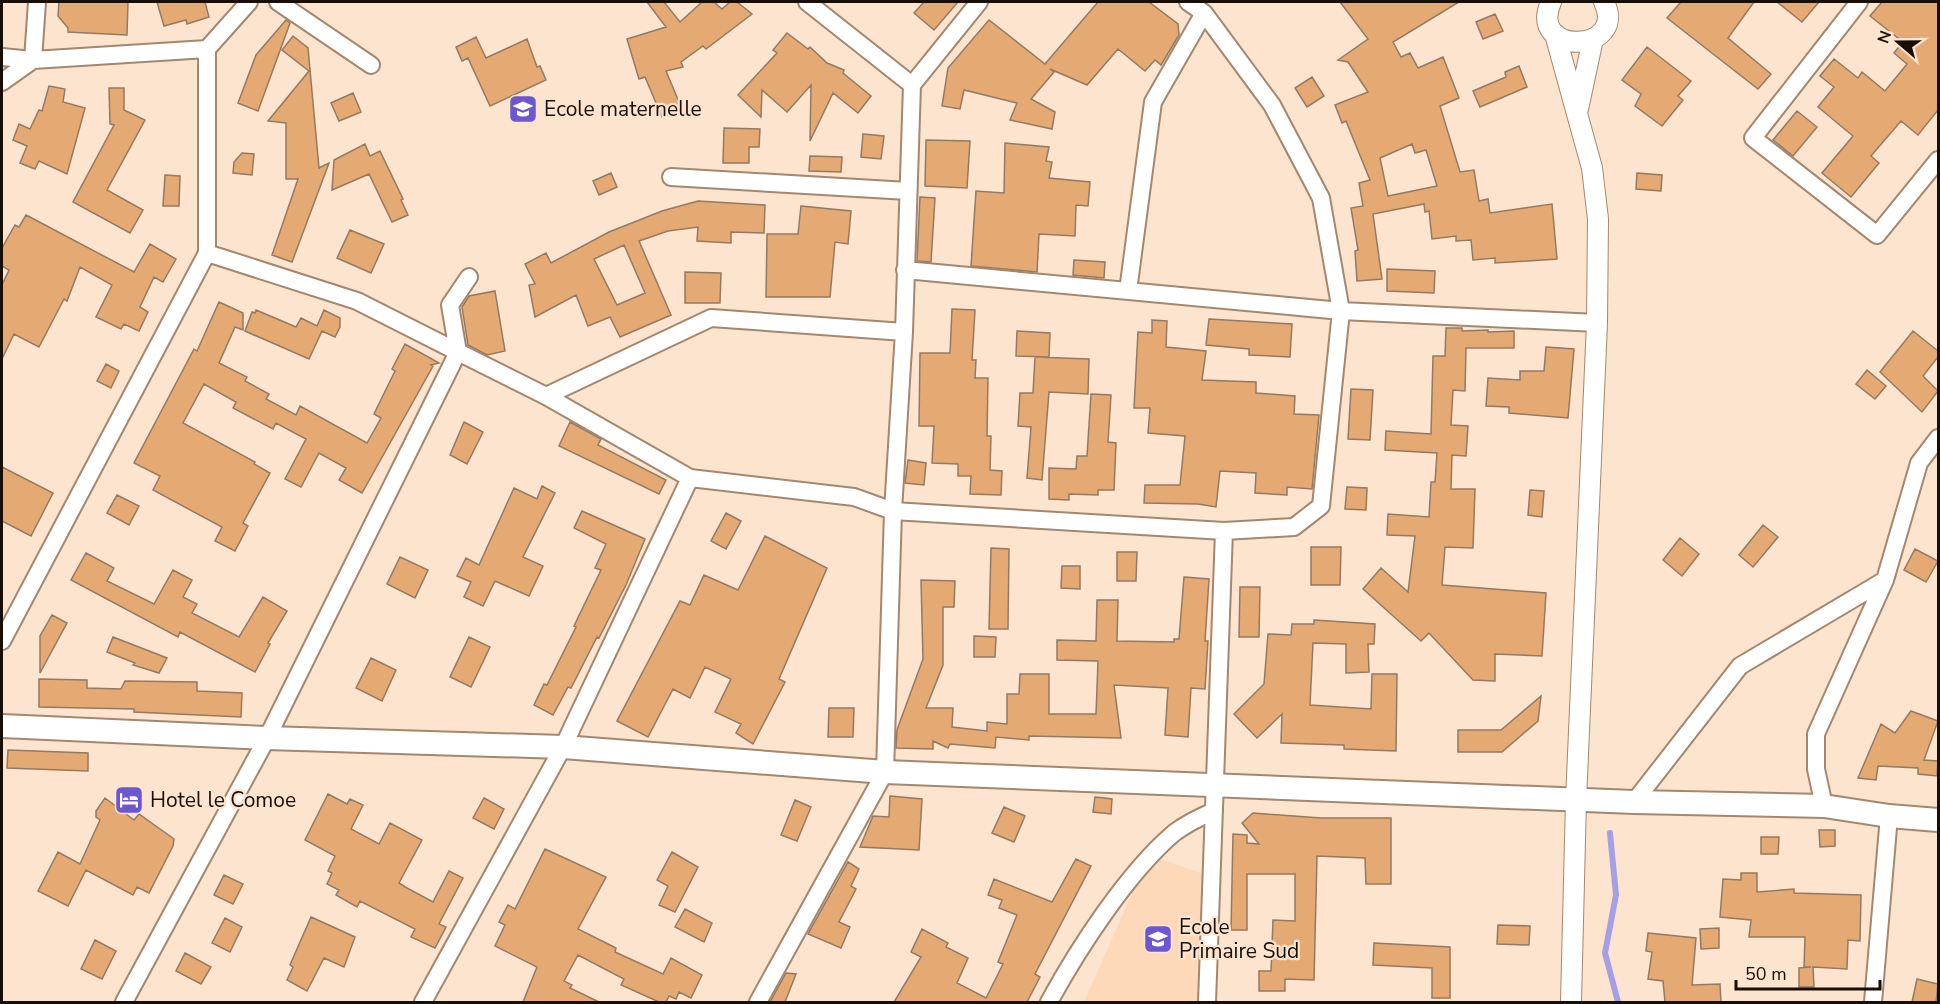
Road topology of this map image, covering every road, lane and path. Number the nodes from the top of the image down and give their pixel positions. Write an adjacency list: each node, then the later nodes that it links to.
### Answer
1 (37, 2): 15 (street)
2 (249, 2): 13 (street)
3 (278, 2): 16 (street)
4 (807, 2): 18 (street)
5 (979, 2): 18 (street)
6 (1188, 2): 10 (street)
7 (1859, 2): 20 (street)
8 (1609, 3): 12 (street)
9 (1546, 6): 11 (street)
10 (1204, 13): 26 (street); 27 (street)
11 (1555, 34): 12 (street); 19 (street)
12 (1593, 39): 19 (street)
13 (207, 49): 15 (street); 23 (street)
14 (2, 57): 15 (street)
15 (33, 60): 17 (street)
16 (370, 66)
17 (2, 82)
18 (912, 86): 22 (street)
19 (1578, 111): 28 (street)
20 (1938, 160)
21 (670, 177): 22 (street)
22 (908, 191): 24 (street)
23 (207, 253): 30 (street); 37 (street)
24 (905, 270): 26 (street); 29 (street)
25 (469, 277): 30 (street)
26 (1128, 291): 27 (street)
27 (1341, 311): 28 (street); 35 (street)
28 (1597, 323): 43 (street)
29 (904, 332): 31 (street); 34 (street)
30 (458, 352): 31 (street); 39 (street)
31 (546, 396): 33 (street)
32 (1938, 438): 36 (street)
33 (690, 478): 34 (street); 40 (street)
34 (892, 511): 35 (street); 41 (street)
35 (1224, 531): 42 (street)
36 (1885, 580): 44 (street); 45 (street)
37 (2, 641)
38 (2, 726): 39 (main road)
39 (267, 738): 40 (main road); 49 (street)
40 (563, 747): 41 (main road); 50 (street)
41 (885, 772): 42 (main road); 51 (street)
42 (1215, 786): 43 (main road); 46 (street)
43 (1576, 800): 44 (main road); 54 (street)
44 (1634, 802): 45 (main road)
45 (1824, 807): 47 (main road)
46 (1214, 811): 52 (street); 53 (street)
47 (1889, 816): 48 (main road); 55 (street)
48 (1938, 820)
49 (124, 1002)
50 (423, 1002)
51 (758, 1002)
52 (1049, 1002)
53 (1207, 1002)
54 (1571, 1002)
55 (1873, 1002)

